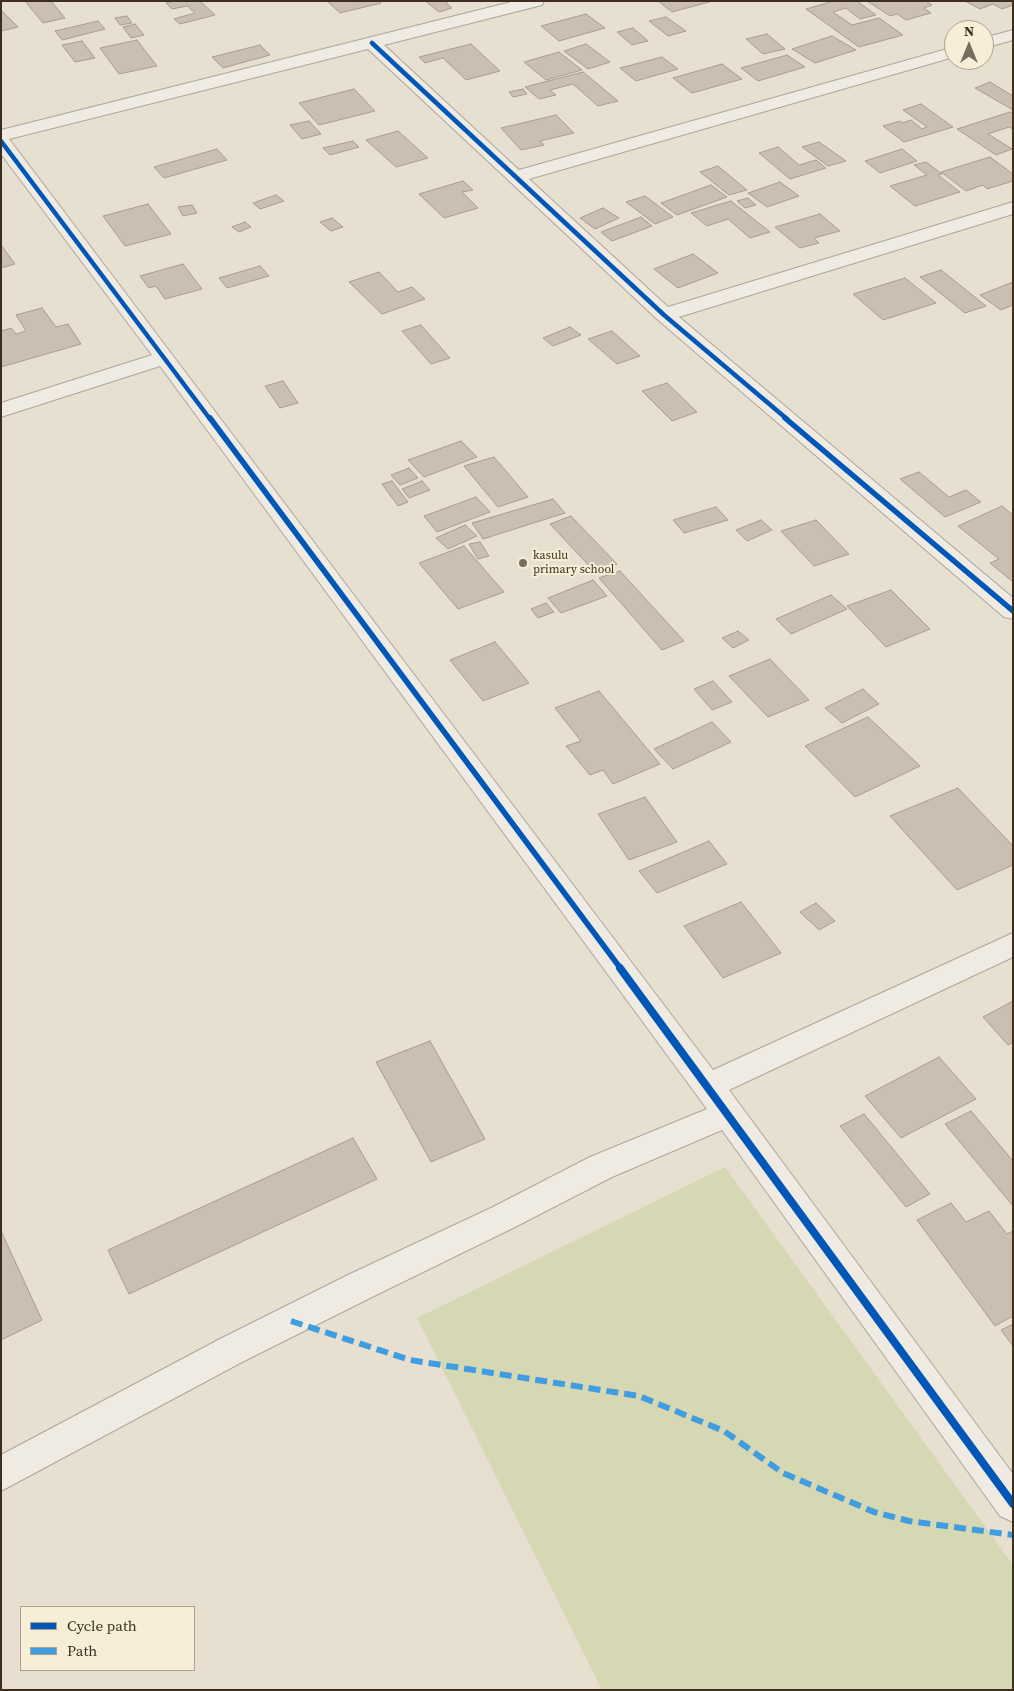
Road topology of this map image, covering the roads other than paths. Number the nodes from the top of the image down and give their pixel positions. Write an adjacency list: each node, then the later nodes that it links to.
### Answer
1 (536, 1): 4 (street)
2 (1013, 35): 3 (street)
3 (994, 40)
4 (372, 43): 6 (street); 8 (street)
5 (944, 55): 8 (street)
6 (1, 136)
7 (1, 141): 11 (street)
8 (516, 177): 10 (street)
9 (1013, 208): 10 (street)
10 (664, 315): 13 (street)
11 (165, 358): 12 (street); 15 (street)
12 (1, 410)
13 (1013, 611)
14 (1013, 944): 15 (street)
15 (708, 1086): 16 (street)
16 (728, 1114): 17 (street); 18 (street)
17 (1, 1474)
18 (1013, 1504)

